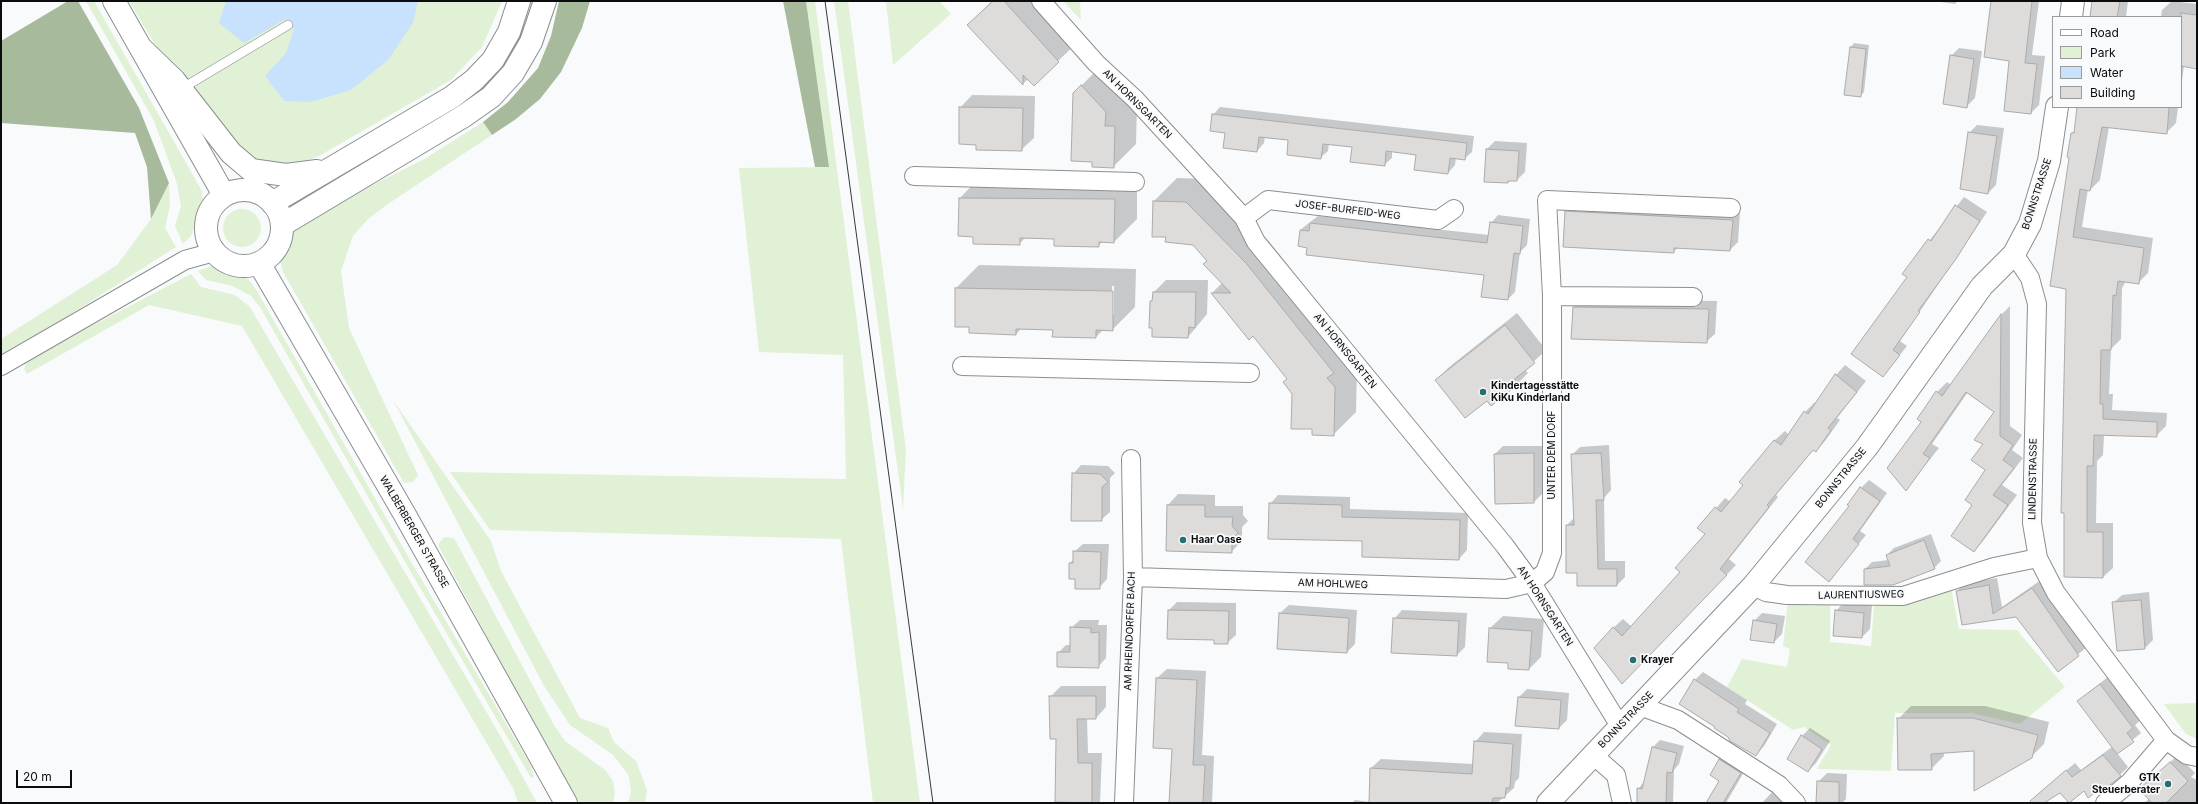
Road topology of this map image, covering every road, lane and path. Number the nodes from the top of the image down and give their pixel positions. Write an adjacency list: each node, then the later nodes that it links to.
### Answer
1 (114, 1): 8 (main road)
2 (519, 1): 11 (main road)
3 (545, 1): 19 (main road)
4 (1041, 1): 18 (street, AN HORNSGARTEN)
5 (2073, 1): 6 (main road)
6 (2071, 16)
7 (288, 25): 9 (lane)
8 (142, 49): 9 (main road); 14 (main road)
9 (181, 89): 11 (main road)
10 (2057, 108): 21 (main road, BONNSTRASSE)
11 (324, 170): 15 (main road)
12 (914, 176): 13 (street)
13 (1135, 182)
14 (224, 195): 15 (main road); 20 (main road)
15 (272, 203): 19 (main road)
16 (1731, 208): 23 (street, UNTER DEM DORF)
17 (1454, 209): 18 (street, JOSEF-BURFEID-WEG)
18 (1244, 218): 31 (street, AN HORNSGARTEN)
19 (282, 225): 22 (main road)
20 (214, 252): 22 (main road); 25 (street)
21 (2014, 254): 29 (street, LINDENSTRASSE); 32 (main road, BONNSTRASSE)
22 (259, 263): 38 (main road, WALBERBERGER STRASSE)
23 (1552, 296): 24 (street); 31 (street, UNTER DEM DORF)
24 (1693, 297)
25 (1, 366)
26 (962, 366): 27 (street)
27 (1250, 373)
28 (1131, 459): 30 (street, AM RHEINDORFER BACH)
29 (2038, 558): 32 (street, LAURENTIUSWEG); 35 (street, LINDENSTRASSE)
30 (1133, 577): 31 (street, AM HOHLWEG); 39 (street, AM RHEINDORFER BACH)
31 (1532, 583): 34 (street, AN HORNSGARTEN)
32 (1753, 586): 33 (main road, BONNSTRASSE)
33 (1640, 706): 34 (main road, BONNSTRASSE); 42 (street)
34 (1620, 726): 36 (main road, BONNSTRASSE)
35 (2166, 740): 37 (street, LINDENSTRASSE); 43 (street)
36 (1593, 755): 40 (main road, BONNSTRASSE); 41 (street)
37 (2197, 757)
38 (566, 803)
39 (1124, 803)
40 (1548, 803)
41 (1622, 803)
42 (1796, 803)
43 (2105, 803)

